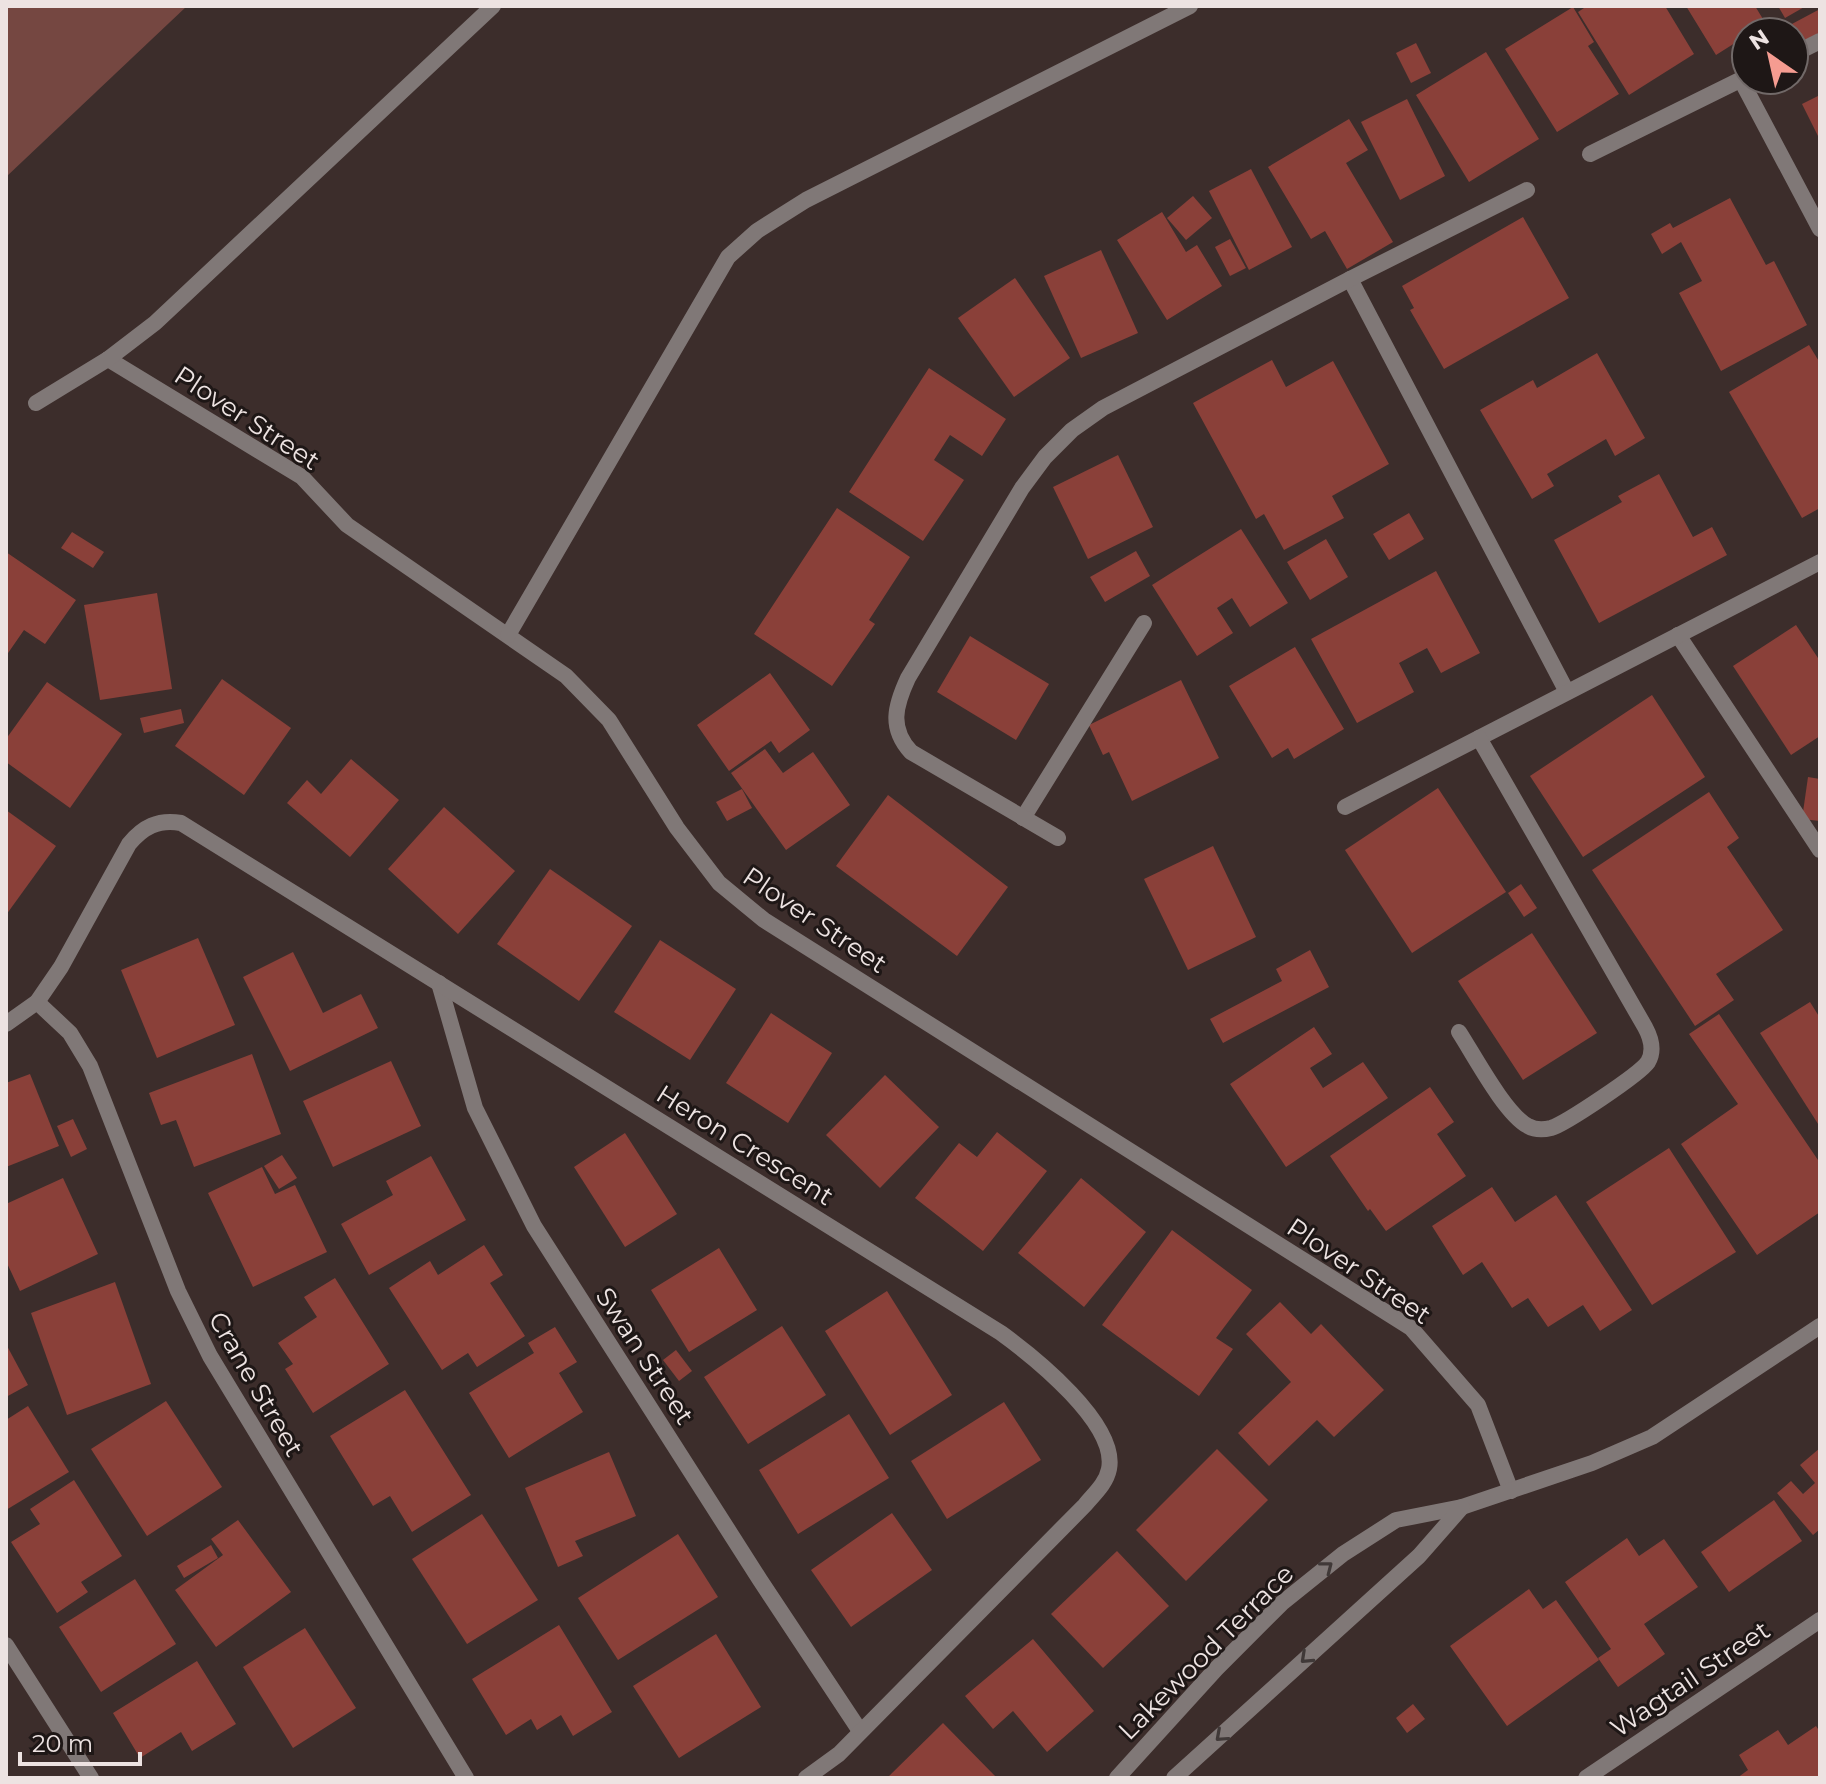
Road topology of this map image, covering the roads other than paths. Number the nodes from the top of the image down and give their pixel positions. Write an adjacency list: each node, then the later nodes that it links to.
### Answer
1 (493, 6): 9 (street)
2 (1190, 6): 13 (street)
3 (1730, 85): 5 (street)
4 (1752, 96): 7 (street)
5 (1590, 154)
6 (1527, 190): 8 (street)
7 (1820, 229)
8 (1350, 279): 15 (street); 18 (street)
9 (108, 359): 10 (street); 13 (street, Plover Street)
10 (36, 403)
11 (1820, 562): 14 (street)
12 (1144, 623): 18 (street)
13 (508, 635): 26 (street, Plover Street)
14 (1678, 635): 15 (street); 20 (street)
15 (1567, 692): 16 (street)
16 (1479, 738): 17 (street); 24 (street)
17 (1345, 807)
18 (1023, 818): 19 (street)
19 (1058, 838)
20 (1820, 850)
21 (439, 983): 22 (street, Heron Crescent); 30 (street, Swan Street); 30 (street, Heron Crescent)
22 (37, 1002): 23 (street, Heron Crescent); 32 (street, Crane Street)
23 (6, 1024)
24 (1459, 1032)
25 (1820, 1326): 26 (street, Lakewood Terrace)
26 (1511, 1491): 27 (street, Lakewood Terrace)
27 (1462, 1507): 34 (street, Lakewood Terrace, one-way to 27); 35 (street, Lakewood Terrace, one-way to 35)
28 (1820, 1620): 36 (street, Wagtail Street)
29 (6, 1645): 31 (street)
30 (860, 1731): 33 (street, Heron Crescent)
31 (91, 1778)
32 (466, 1778)
33 (806, 1778)
34 (1117, 1778)
35 (1174, 1778)
36 (1586, 1778)

